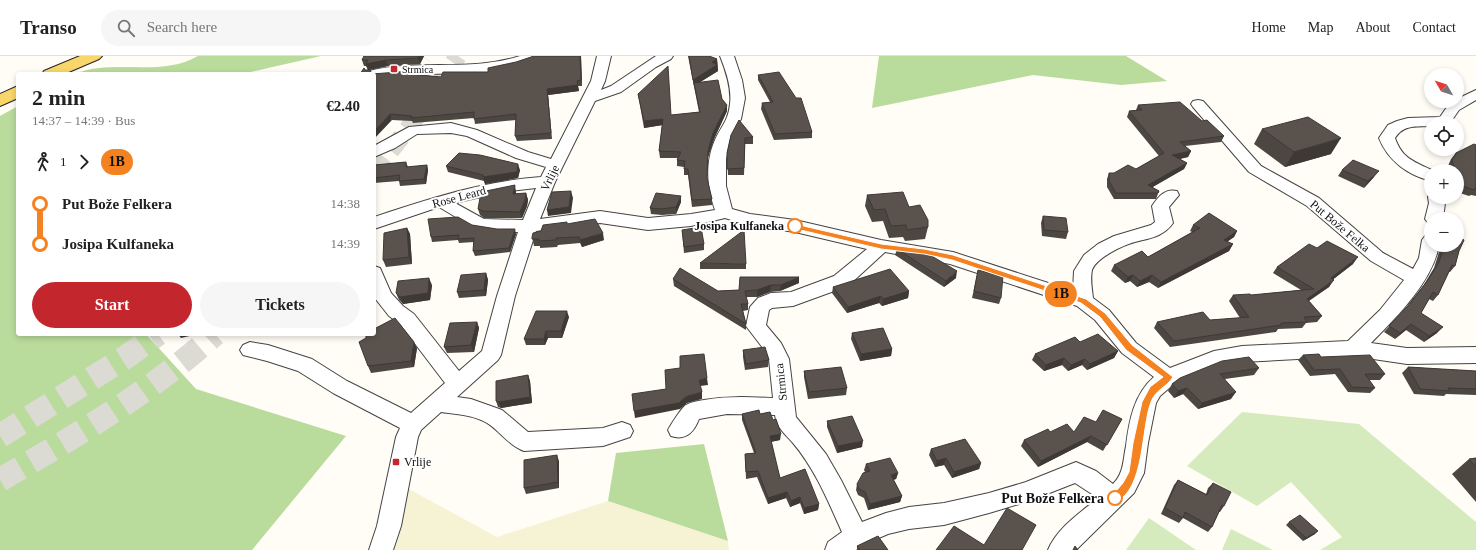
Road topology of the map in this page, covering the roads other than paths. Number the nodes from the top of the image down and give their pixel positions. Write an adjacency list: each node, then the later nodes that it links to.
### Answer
1 (94, 56): 6 (main road)
2 (533, 56): 7 (street)
3 (604, 56): 10 (street, Vrlije)
4 (666, 56): 10 (street)
5 (727, 56): 19 (street)
6 (55, 72)
7 (376, 74)
8 (16, 92): 11 (main road)
9 (1476, 94): 15 (street)
10 (590, 98): 14 (street, Vrlije)
11 (0, 101)
12 (1198, 104): 25 (street, Put Bože Felka)
13 (376, 151): 14 (street)
14 (556, 165): 16 (street, Vrlije)
15 (1424, 172)
16 (547, 182): 18 (street, Rose Leard); 21 (street, Vrlije)
17 (1171, 195): 26 (street)
18 (441, 201): 20 (street, Rose Leard); 21 (street)
19 (726, 213): 21 (street); 22 (street)
20 (376, 222)
21 (529, 226): 31 (street, Vrlije)
22 (881, 246): 26 (street); 33 (street, Strmica)
23 (1429, 252): 25 (street)
24 (376, 277): 31 (street)
25 (1416, 279): 27 (street)
26 (1084, 301): 30 (street)
27 (1353, 348): 29 (street); 30 (street)
28 (250, 350): 34 (street)
29 (1476, 355)
30 (1168, 377): 37 (street)
31 (458, 386): 32 (street, Vrlije)
32 (438, 403): 34 (street, Vrlije); 36 (street)
33 (783, 407): 35 (street); 38 (street, Strmica)
34 (413, 424): 39 (street, Vrlije)
35 (679, 430)
36 (622, 431)
37 (1115, 498): 38 (street); 41 (street)
38 (856, 536): 40 (street)
39 (381, 550)
40 (837, 550)
41 (1060, 550)

